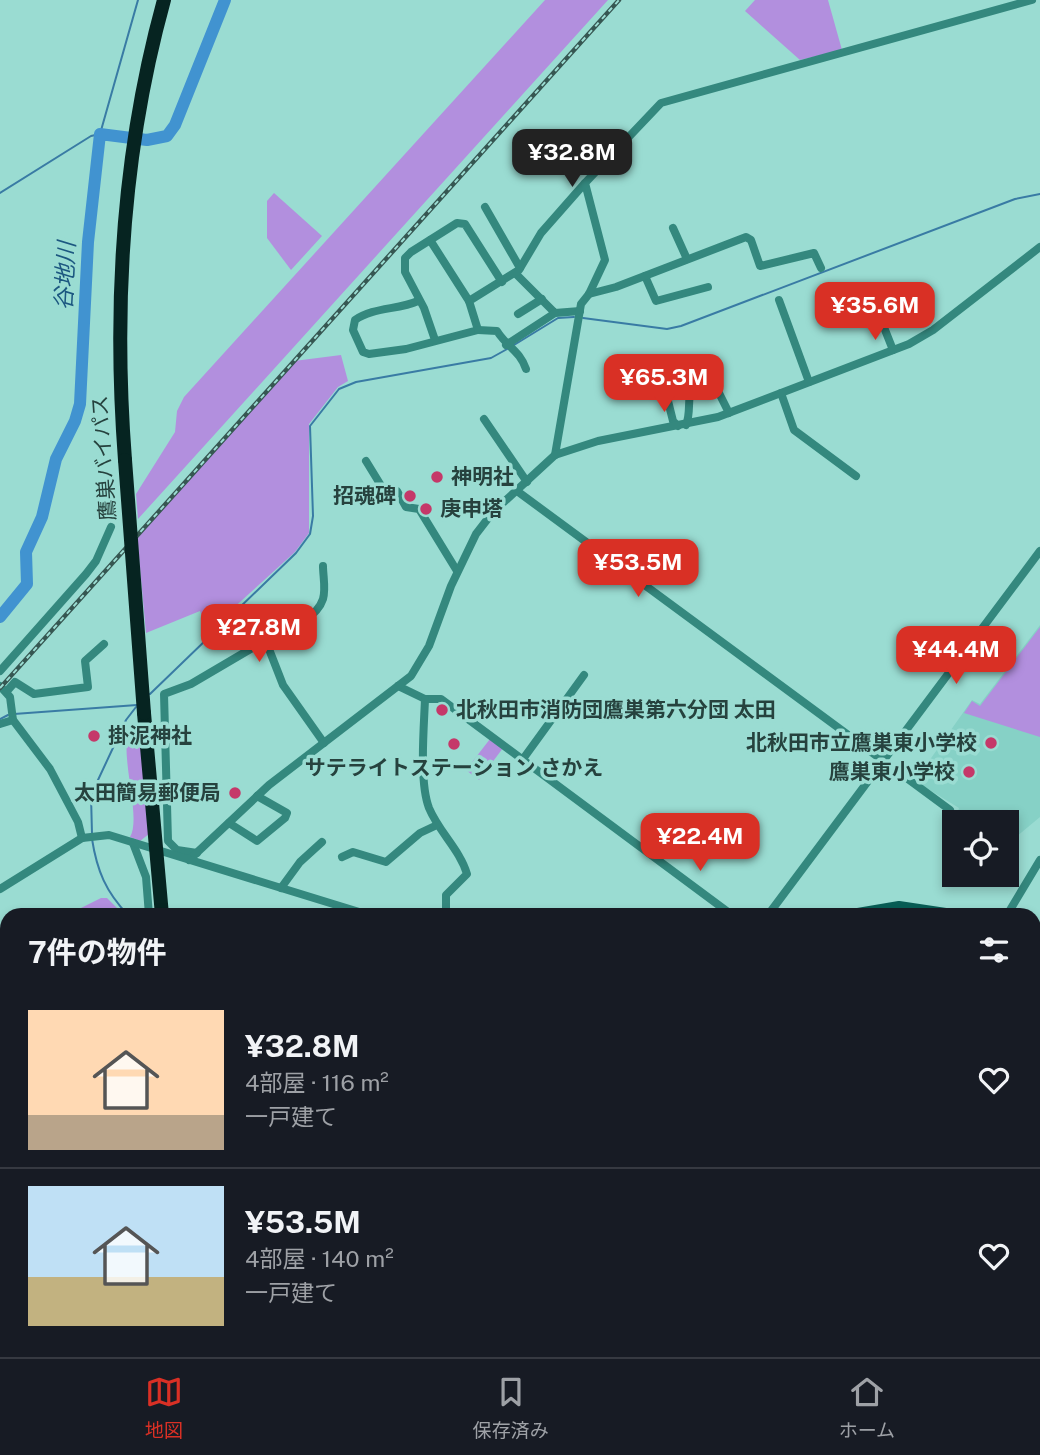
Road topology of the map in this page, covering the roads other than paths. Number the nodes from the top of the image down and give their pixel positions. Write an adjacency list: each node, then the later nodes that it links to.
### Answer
1 (164, 0): 62 (highway, 鷹巣バイパス, bridge)
2 (1032, 0): 3 (street)
3 (585, 183): 10 (street); 15 (street)
4 (485, 207): 10 (street)
5 (673, 228): 8 (street)
6 (430, 240): 12 (street); 17 (street); 19 (street)
7 (1040, 247): 26 (street)
8 (687, 258): 9 (street); 11 (street)
9 (821, 268)
10 (518, 271): 12 (street); 16 (street)
11 (645, 276): 13 (street); 15 (street)
12 (502, 282): 19 (street)
13 (708, 287)
14 (869, 287): 26 (street)
15 (589, 295): 22 (street)
16 (542, 299): 20 (street); 21 (street)
17 (418, 300): 24 (street); 24 (street)
18 (779, 300): 29 (street)
19 (469, 301): 23 (street)
20 (555, 313): 22 (street); 25 (street)
21 (518, 314)
22 (579, 316): 34 (street)
23 (478, 330): 24 (street); 25 (street)
24 (435, 340)
25 (508, 346): 27 (street)
26 (893, 350): 29 (street)
27 (526, 369)
28 (660, 369): 33 (street)
29 (809, 382): 30 (street)
30 (781, 393): 31 (street); 36 (street)
31 (729, 413): 33 (street); 33 (street)
32 (484, 419): 37 (street)
33 (682, 426): 34 (street)
34 (555, 456): 37 (street)
35 (366, 461): 42 (street)
36 (856, 476)
37 (527, 482): 38 (street)
38 (517, 491): 42 (street); 54 (street)
39 (111, 527): 45 (street)
40 (1040, 551): 54 (street)
41 (323, 566): 44 (street)
42 (457, 571): 47 (street)
43 (104, 644): 48 (street)
44 (262, 644): 52 (street); 63 (street)
45 (0, 671)
46 (584, 675): 53 (street)
47 (398, 686): 49 (street); 52 (street)
48 (3, 689): 50 (street)
49 (425, 699): 53 (street); 58 (street)
50 (13, 716): 51 (street); 59 (street)
51 (0, 724)
52 (324, 743): 55 (street)
53 (523, 760): 73 (street)
54 (881, 762): 56 (street); 74 (street)
55 (257, 796): 57 (street); 57 (street)
56 (950, 810)
57 (229, 823): 63 (street)
58 (437, 825): 64 (street); 72 (street)
59 (82, 838): 61 (street); 68 (street)
60 (322, 842): 67 (street)
61 (133, 843): 62 (street); 69 (street)
62 (158, 851): 65 (street); 70 (highway, 鷹巣バイパス)
63 (197, 853): 65 (street)
64 (342, 857)
65 (189, 860): 67 (street)
66 (1040, 860): 77 (street)
67 (281, 888): 71 (street)
68 (0, 889)
69 (148, 908)
70 (162, 908)
71 (346, 908)
72 (446, 908)
73 (723, 908)
74 (773, 908)
75 (887, 908): 76 (main road)
76 (912, 908)
77 (1011, 908)

